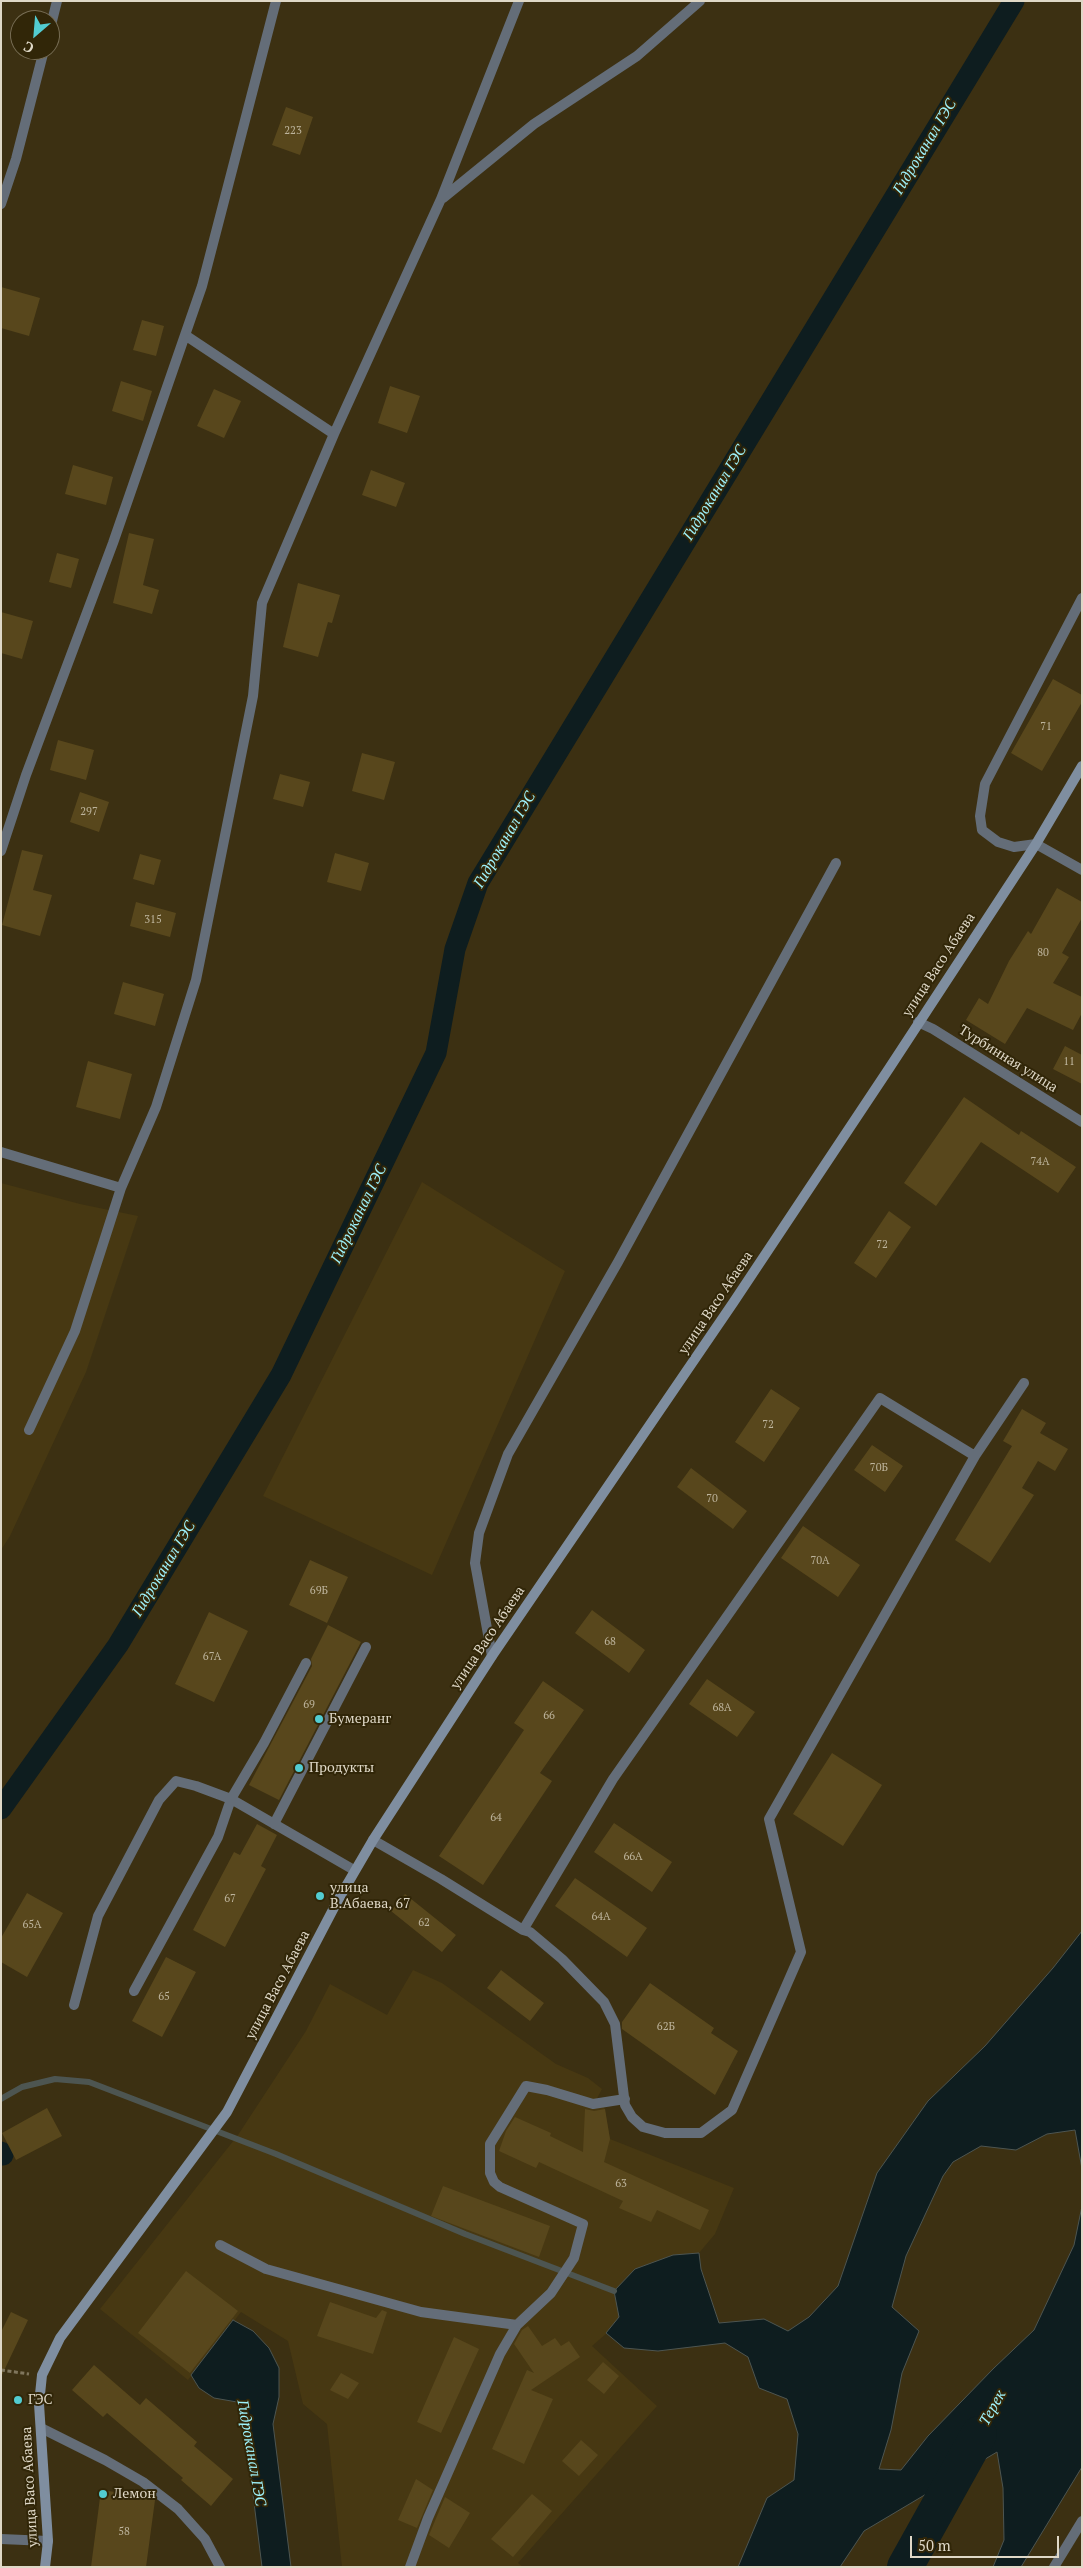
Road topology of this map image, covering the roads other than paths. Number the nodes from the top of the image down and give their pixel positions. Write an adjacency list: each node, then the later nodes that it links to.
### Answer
1 (276, 1): 7 (street)
2 (518, 1): 5 (street)
3 (700, 1): 5 (street)
4 (41, 60): 6 (street)
5 (441, 199): 8 (street)
6 (1, 204)
7 (185, 335): 8 (street); 12 (street)
8 (334, 434): 18 (street)
9 (1082, 598): 11 (street)
10 (1082, 766): 11 (main road, улица Васо Абаева)
11 (1036, 844): 14 (street); 15 (main road, улица Васо Абаева)
12 (1, 851)
13 (836, 863): 23 (street)
14 (1082, 870)
15 (918, 1022): 16 (street, Турбинная улица); 23 (main road, улица Васо Абаева)
16 (1082, 1122)
17 (1, 1152): 18 (street)
18 (121, 1188): 20 (street)
19 (1024, 1382): 21 (street)
20 (29, 1430)
21 (975, 1456): 29 (street); 32 (street)
22 (366, 1647): 26 (street)
23 (492, 1656): 27 (main road, улица Васо Абаева)
24 (306, 1663): 25 (street)
25 (231, 1799): 26 (street); 30 (street); 31 (street)
26 (274, 1824): 28 (street)
27 (373, 1840): 28 (main road, улица Васо Абаева); 29 (street)
28 (354, 1870): 35 (main road, улица Васо Абаева)
29 (523, 1930): 32 (street)
30 (134, 1991)
31 (74, 2005)
32 (625, 2099): 34 (street)
33 (220, 2244): 34 (street)
34 (517, 2325): 41 (street)
35 (41, 2428): 38 (main road, улица Васо Абаева); 40 (street)
36 (1082, 2521): 42 (street)
37 (1, 2539): 38 (street)
38 (48, 2541): 39 (main road, улица Васо Абаева)
39 (46, 2567)
40 (220, 2567)
41 (410, 2567)
42 (1054, 2567)

